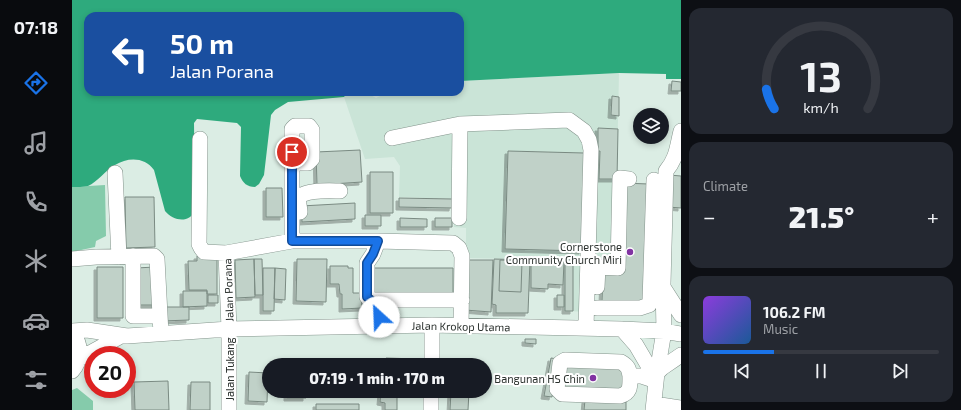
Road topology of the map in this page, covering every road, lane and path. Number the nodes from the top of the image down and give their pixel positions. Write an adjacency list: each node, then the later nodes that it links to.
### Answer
1 (460, 124): 3 (street); 11 (street); 26 (street)
2 (681, 131): 10 (street)
3 (392, 138)
4 (200, 139): 14 (street)
5 (292, 163): 12 (street)
6 (115, 173): 15 (street)
7 (629, 178): 20 (street)
8 (654, 180): 10 (street)
9 (340, 190): 12 (street)
10 (658, 217): 17 (street); 20 (street)
11 (459, 218)
12 (297, 241): 13 (street, Jalan Porana); 14 (street, Jalan Porana)
13 (378, 241): 18 (street); 19 (street, Jalan Porana)
14 (226, 252): 27 (street, Jalan Porana)
15 (126, 256): 16 (street); 22 (street); 22 (street)
16 (72, 259)
17 (663, 287): 21 (street); 29 (street)
18 (372, 300): 19 (street); 23 (street)
19 (462, 300): 25 (street, Jalan Porana)
20 (597, 308): 26 (street)
21 (681, 315)
22 (160, 316): 31 (street)
23 (380, 325): 24 (street, Jalan Krokop Utama); 27 (street, Jalan Krokop Utama)
24 (432, 325): 25 (street, Jalan Krokop Utama); 35 (street)
25 (461, 326): 26 (street, Jalan Krokop Utama)
26 (591, 328): 28 (street, Jalan Krokop Utama)
27 (229, 329): 31 (street, Jalan Krokop Utama); 42 (street, Jalan Tukang)
28 (622, 329): 29 (street, Jalan Krokop Utama); 38 (street)
29 (664, 331): 32 (street, Jalan Krokop Utama); 38 (street)
30 (72, 332): 33 (street); 36 (street)
31 (161, 334): 33 (street, Jalan Krokop Utama)
32 (681, 334)
33 (121, 336): 36 (street)
34 (681, 355): 38 (street)
35 (432, 358)
36 (76, 365)
37 (630, 376): 37 (street); 38 (street)
38 (656, 378): 40 (street)
39 (431, 398): 43 (street)
40 (654, 407): 41 (street)
41 (681, 408)
42 (229, 410)
43 (431, 410)

